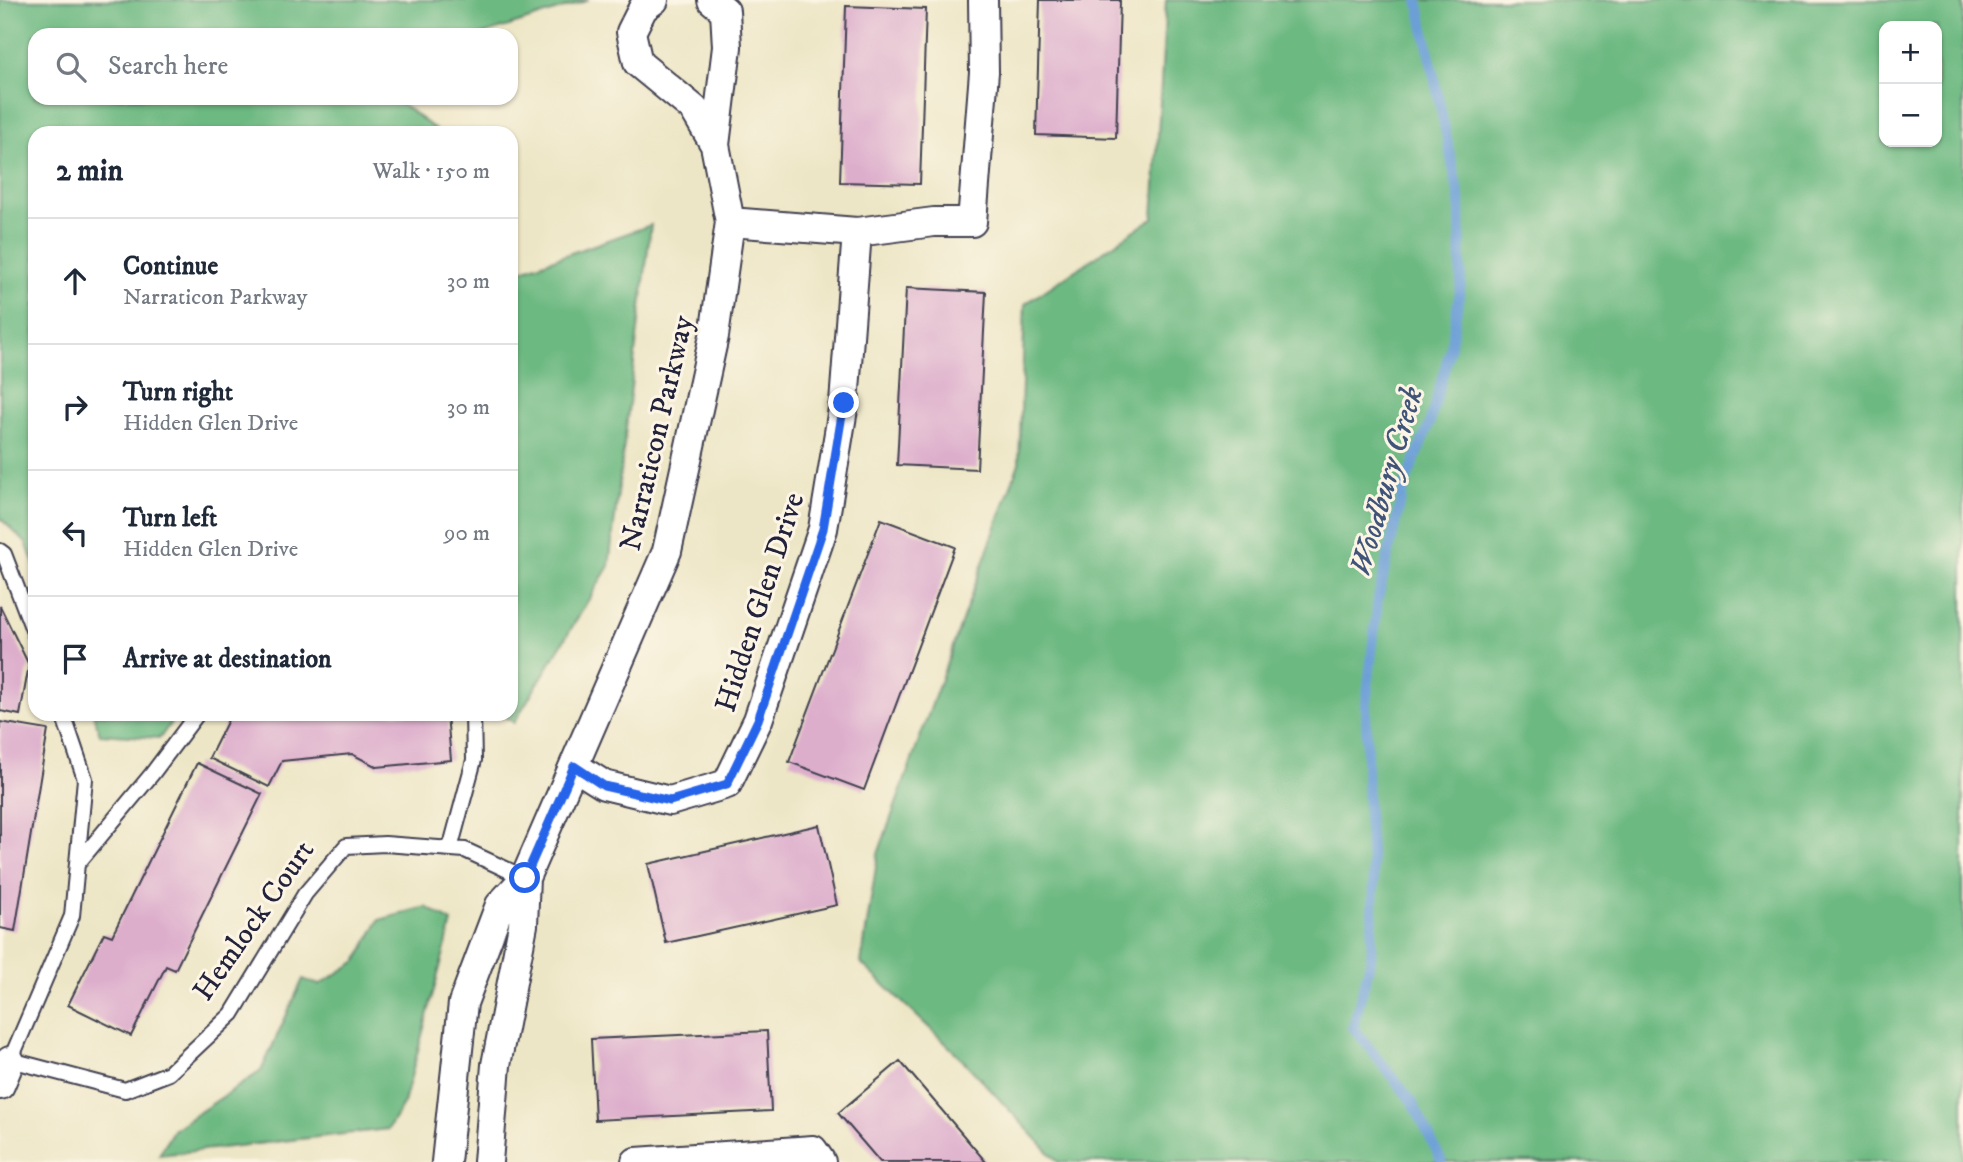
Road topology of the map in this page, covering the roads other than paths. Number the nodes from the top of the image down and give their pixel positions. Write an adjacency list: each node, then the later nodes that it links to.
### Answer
1 (654, 0): 4 (street)
2 (712, 0): 4 (street)
3 (983, 0): 6 (street)
4 (715, 145): 5 (street, Narraticon Parkway)
5 (730, 222): 6 (street); 12 (street, Narraticon Parkway)
6 (857, 232): 12 (street, Hidden Glen Drive)
7 (0, 551): 8 (lane)
8 (28, 617)
9 (65, 721): 14 (lane)
10 (192, 721): 14 (lane)
11 (473, 721): 13 (lane)
12 (574, 766): 15 (street, Narraticon Parkway)
13 (450, 849): 15 (lane, Hemlock Court); 16 (lane, Hemlock Court)
14 (77, 864): 16 (lane)
15 (525, 878): 18 (street, Narraticon Parkway); 19 (street, Narraticon Parkway)
16 (3, 1067)
17 (741, 1158): 20 (street); 21 (street)
18 (446, 1162)
19 (488, 1162)
20 (636, 1162)
21 (821, 1162)

